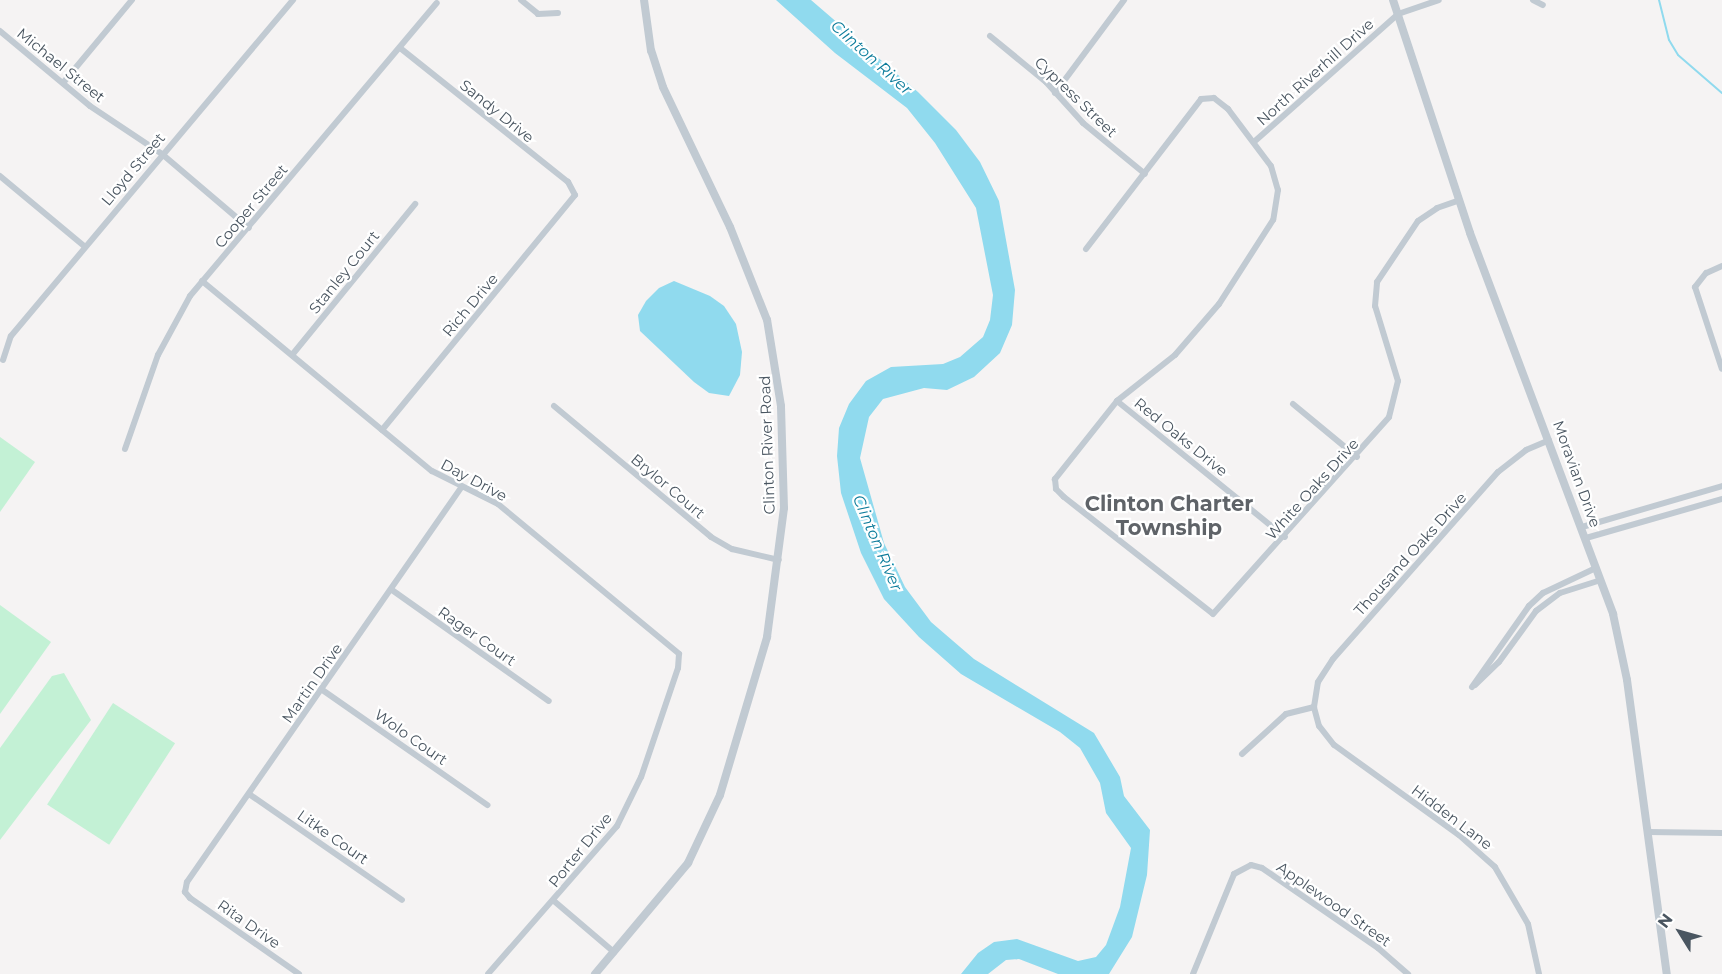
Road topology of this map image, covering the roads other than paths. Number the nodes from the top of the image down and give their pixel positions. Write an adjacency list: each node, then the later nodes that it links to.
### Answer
1 (132, 0): 16 (street)
2 (293, 0): 19 (street, Lloyd Street)
3 (521, 0): 11 (street)
4 (644, 0): 48 (street, Clinton River Road)
5 (1124, 0): 17 (street)
6 (1392, 0): 12 (street, Moravian Drive)
7 (1438, 0): 12 (street)
8 (1533, 0): 10 (street)
9 (437, 3): 15 (street, Cooper Street)
10 (1543, 5)
11 (558, 13)
12 (1398, 14): 18 (street, North Riverhill Drive); 23 (street, Moravian Drive)
13 (0, 31): 16 (street, Michael Street)
14 (990, 36): 17 (street, Cypress Street)
15 (400, 48): 22 (street, Sandy Drive); 25 (street, Cooper Street)
16 (63, 83): 19 (street, Michael Street)
17 (1054, 93): 20 (street, Cypress Street)
18 (1255, 141): 20 (street, North Riverhill Drive); 33 (street)
19 (162, 154): 25 (street, Michael Street); 26 (street, Lloyd Street)
20 (1145, 174): 27 (street, North Riverhill Drive)
21 (0, 177): 26 (street)
22 (575, 195): 36 (street, Rich Drive)
23 (1460, 200): 37 (street, Moravian Drive); 39 (street, White Oaks Drive)
24 (415, 204): 30 (street, Stanley Court)
25 (249, 228): 29 (street, Cooper Street)
26 (84, 246): 31 (street, Lloyd Street)
27 (1086, 249)
28 (1722, 266): 32 (street)
29 (202, 281): 30 (street, Day Drive); 38 (street, Cooper Street)
30 (292, 355): 36 (street, Day Drive)
31 (3, 360)
32 (1722, 369)
33 (1117, 401): 46 (street, Red Oaks Drive); 46 (street, White Oaks Drive)
34 (1293, 404): 39 (street)
35 (554, 406): 48 (street, Brylor Court)
36 (382, 430): 41 (street, Day Drive)
37 (1550, 440): 45 (street, Moravian Drive); 61 (street, Thousand Oaks Drive)
38 (125, 449)
39 (1357, 457): 46 (street, White Oaks Drive)
40 (1722, 486): 43 (street)
41 (461, 488): 52 (street, Martin Drive); 58 (street, Day Drive)
42 (1722, 499): 44 (street)
43 (1674, 500): 44 (street); 45 (street)
44 (1677, 512): 47 (street)
45 (1582, 527): 47 (street, Moravian Drive)
46 (1285, 537)
47 (1586, 538): 49 (street, Moravian Drive)
48 (779, 560): 70 (street, Clinton River Road)
49 (1596, 568): 50 (street, Moravian Drive); 51 (street)
50 (1601, 580): 53 (street); 65 (street, Moravian Drive)
51 (1567, 581): 53 (street); 54 (street)
52 (392, 590): 59 (street, Martin Drive); 60 (street, Rager Court)
53 (1569, 590): 55 (street)
54 (1518, 620): 55 (street); 56 (street)
55 (1525, 626): 57 (street)
56 (1499, 646): 57 (street); 57 (street)
57 (1506, 652)
58 (679, 654): 69 (street, Porter Drive)
59 (321, 689): 63 (street, Martin Drive); 64 (street, Wolo Court)
60 (549, 701)
61 (1314, 707): 62 (street); 76 (street, Hidden Lane)
62 (1242, 754)
63 (249, 794): 67 (street, Martin Drive); 68 (street, Litke Court)
64 (487, 805)
65 (1648, 832): 66 (street); 77 (street, Moravian Drive)
66 (1722, 833)
67 (185, 892): 71 (street, Rita Drive)
68 (402, 900)
69 (554, 901): 70 (street); 72 (street, Porter Drive)
70 (614, 952): 73 (street, Clinton River Road)
71 (299, 974)
72 (488, 974)
73 (595, 974)
74 (1193, 974): 75 (street, Applewood Street)
75 (1408, 974)
76 (1539, 974)
77 (1667, 974)

